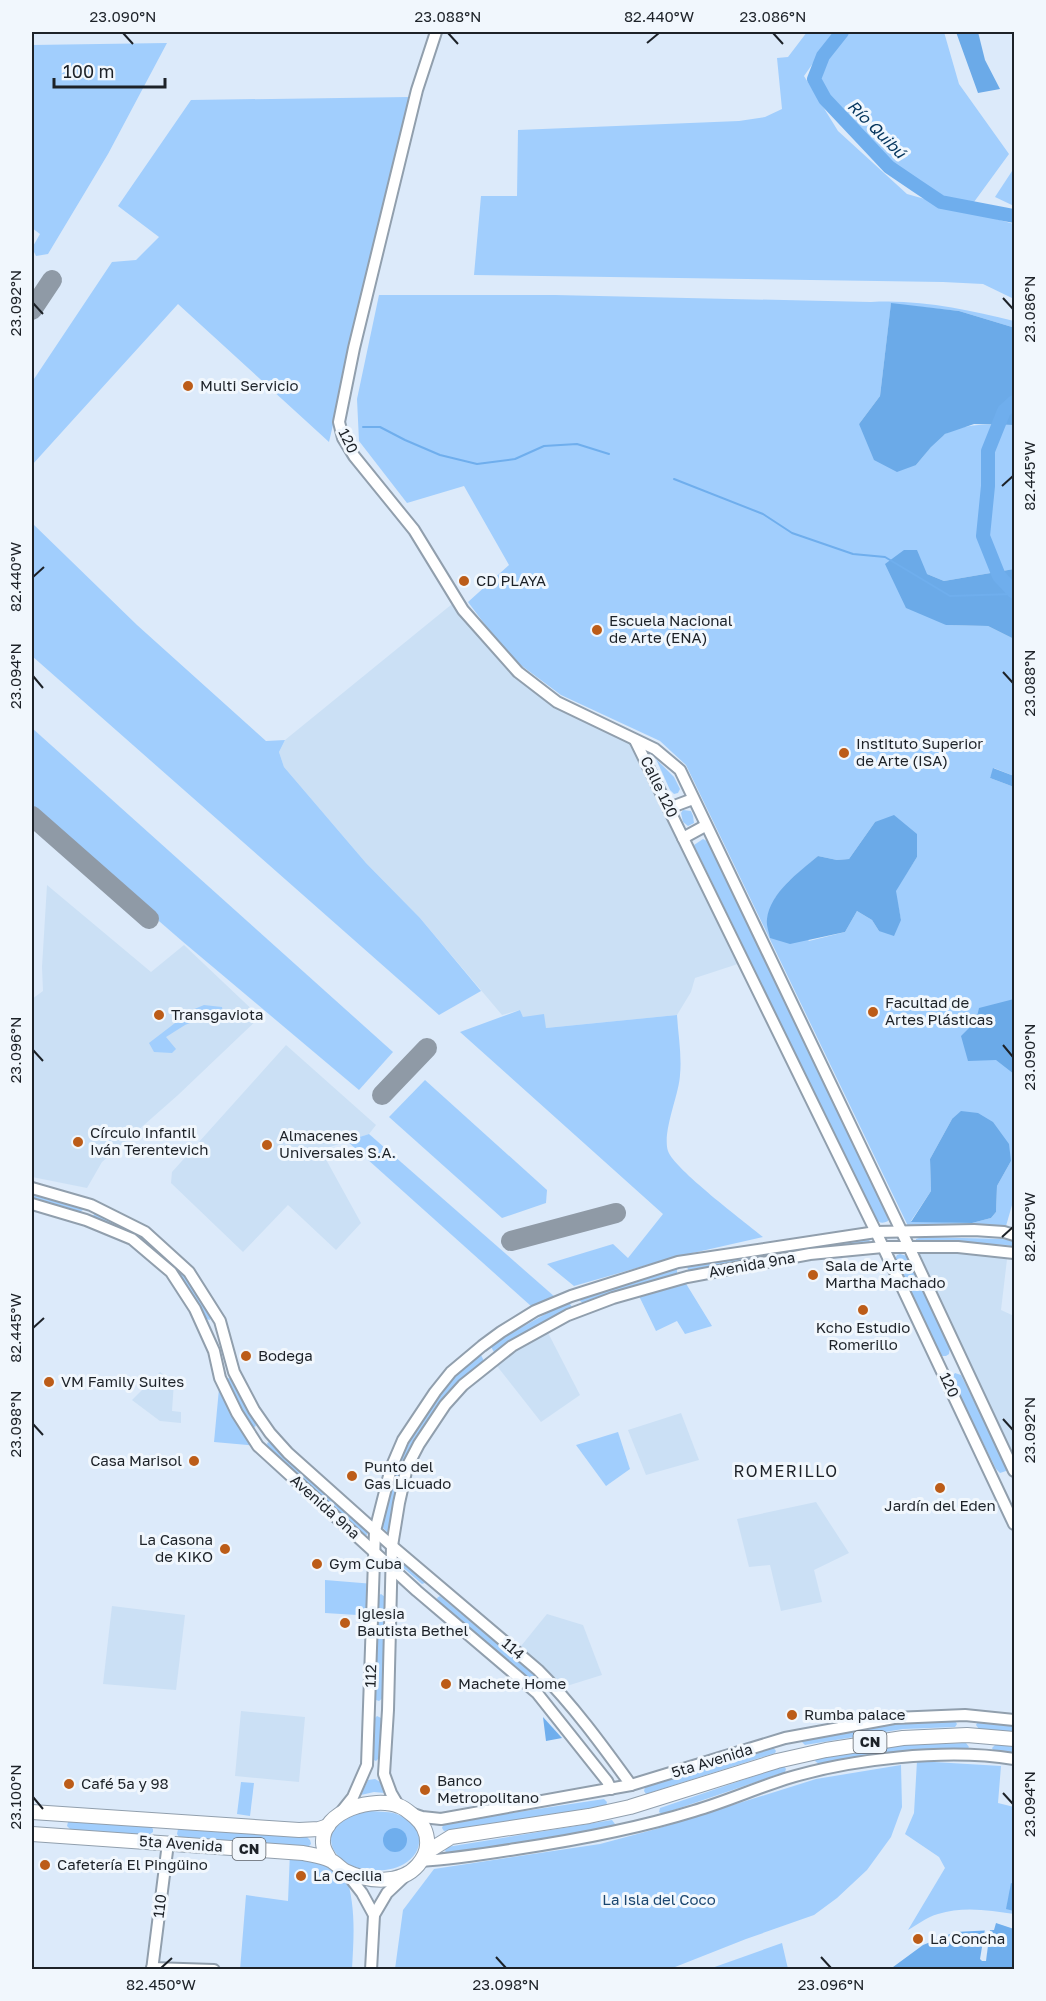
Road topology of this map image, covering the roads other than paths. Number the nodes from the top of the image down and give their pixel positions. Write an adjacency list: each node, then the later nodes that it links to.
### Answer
1 (436, 32): 2 (main road, 120)
2 (635, 740): 3 (main road, Calle 120); 4 (main road, Calle 120)
3 (693, 799): 4 (main road); 5 (main road, Calle 120)
4 (669, 808): 6 (main road, Calle 120)
5 (705, 826): 6 (main road); 10 (main road, Calle 120)
6 (683, 838): 9 (main road, Calle 120)
7 (32, 1188): 19 (main road, Avenida 9na)
8 (32, 1204): 21 (main road, Avenida 9na)
9 (876, 1232): 10 (main road, Avenida 9na); 12 (main road, Calle 120); 15 (main road, Avenida 9na)
10 (902, 1232): 11 (main road, Avenida 9na); 13 (main road, 120)
11 (1014, 1235)
12 (883, 1247): 13 (main road, Avenida 9na); 16 (main road, Avenida 9na); 18 (main road, 120)
13 (909, 1247): 14 (main road, Avenida 9na); 17 (main road, 120)
14 (1014, 1253)
15 (571, 1296): 16 (main road); 19 (main road, Avenida 9na)
16 (583, 1310): 20 (main road, Avenida 9na)
17 (1014, 1471)
18 (1014, 1524)
19 (375, 1531): 20 (main road, 114); 21 (main road, 112)
20 (393, 1546): 22 (main road, Avenida 9na); 28 (main road, 114)
21 (374, 1552): 22 (main road, Avenida 9na); 26 (main road, 112)
22 (392, 1568): 27 (main road, 112); 29 (main road, 114)
23 (1014, 1720): 28 (main road, 5ta Avenida)
24 (1014, 1739): 36 (highway, 5ta Avenida / CN)
25 (1014, 1759): 38 (main road)
26 (363, 1774): 27 (main road); 32 (main road, 112)
27 (384, 1774): 30 (main road, 112)
28 (632, 1785): 29 (main road, 5ta Avenida)
29 (611, 1790): 30 (main road, 5ta Avenida)
30 (404, 1809): 32 (highway, 5ta Avenida); 33 (highway)
31 (32, 1812): 34 (highway, 5ta Avenida / CN)
32 (340, 1814): 34 (highway, 5ta Avenida)
33 (423, 1825): 36 (highway); 38 (highway)
34 (328, 1826): 39 (highway)
35 (32, 1834): 37 (highway, 5ta Avenida / CN)
36 (451, 1837): 38 (highway, 5ta Avenida / CN)
37 (168, 1844): 39 (highway, 5ta Avenida / CN); 43 (main road, 110)
38 (424, 1856): 41 (highway, 5ta Avenida / CN)
39 (330, 1860): 40 (highway, 5ta Avenida / CN)
40 (345, 1871): 41 (highway, 5ta Avenida / CN); 42 (main road)
41 (404, 1877): 42 (main road)
42 (374, 1915): 45 (main road)
43 (152, 1969): 44 (main road)
44 (214, 1970)
45 (371, 1970)

